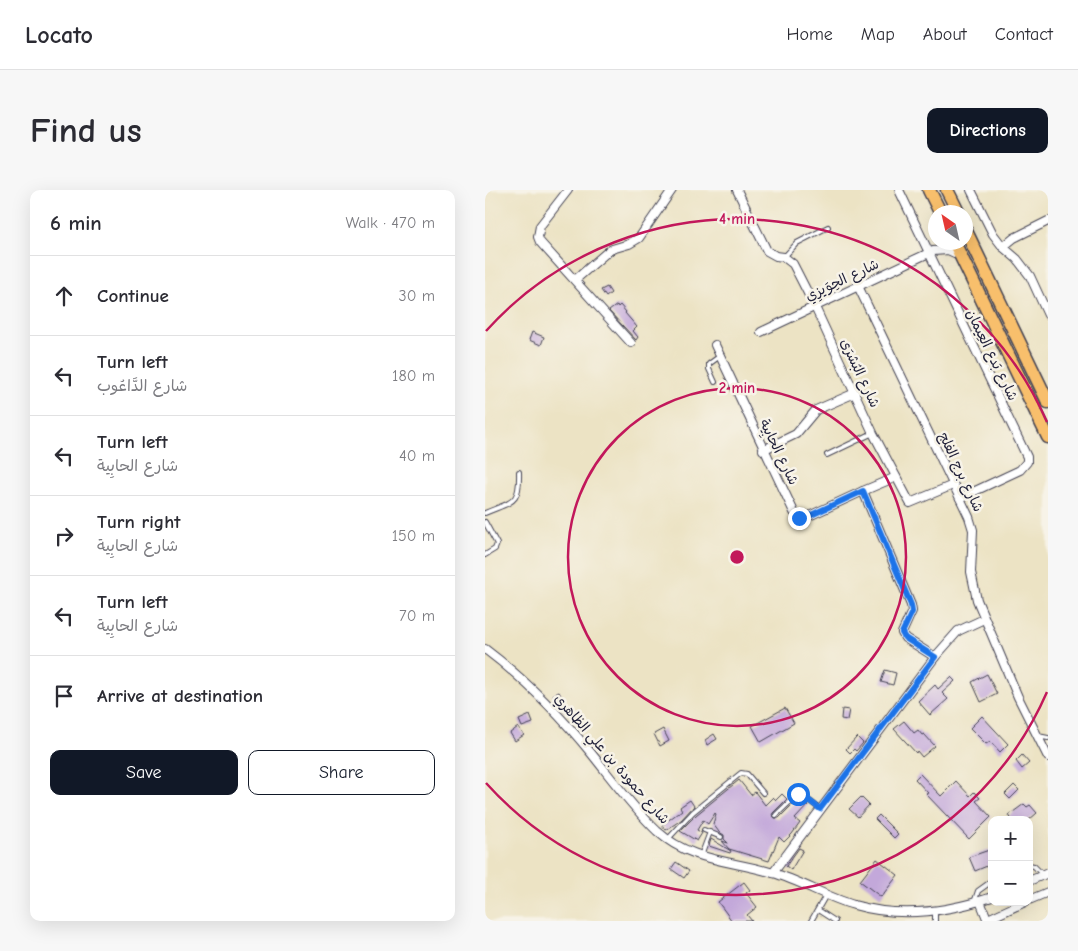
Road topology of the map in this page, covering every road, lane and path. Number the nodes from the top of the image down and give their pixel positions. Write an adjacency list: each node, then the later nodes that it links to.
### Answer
1 (568, 190): 18 (street)
2 (671, 190): 18 (street)
3 (737, 190): 16 (street)
4 (899, 190): 15 (street, شارع بَدع العِيمان)
5 (929, 190): 8 (highway)
6 (947, 190): 9 (highway)
7 (971, 190): 13 (street)
8 (936, 205)
9 (954, 205)
10 (1048, 220): 13 (street)
11 (828, 227): 16 (lane)
12 (973, 246): 28 (highway)
13 (1003, 247): 21 (street)
14 (959, 250): 17 (highway)
15 (931, 252): 17 (street); 19 (street, شارع الحِوَيزِي); 37 (street, شارع بَدع العِيمان)
16 (785, 257): 20 (street, شارع البُشرَى)
17 (962, 257): 30 (highway)
18 (575, 280): 23 (street)
19 (858, 286): 20 (street, شارع الحِوَيزِي); 35 (street, شارع برج الفلج)
20 (815, 307): 22 (street, شارع الحِوَيزِي); 27 (street, شارع البُشرَى)
21 (1048, 316)
22 (761, 332)
23 (631, 343)
24 (715, 345): 25 (street, شارع الحابِية)
25 (720, 356): 26 (lane); 31 (street, شارع الحابِية)
26 (715, 382)
27 (855, 393): 29 (street, شارع البُشرَى); 31 (street)
28 (1048, 402)
29 (873, 433): 32 (lane); 34 (street, شارع البُشرَى)
30 (1048, 437)
31 (763, 450): 36 (street, شارع الحابِية)
32 (827, 455)
33 (519, 472): 38 (lane)
34 (896, 477): 35 (street, شارع البُشرَى); 36 (street)
35 (953, 485): 37 (street, شارع برج الفلج)
36 (863, 491): 44 (street)
37 (960, 498): 42 (street, شارع برج الفلج)
38 (485, 513)
39 (485, 522): 40 (lane)
40 (487, 529): 41 (lane)
41 (485, 555)
42 (984, 619): 44 (street); 45 (street, شارع برج الفلج)
43 (485, 649): 54 (street, شارع حمودة بن علي الظاهري)
44 (935, 657): 49 (street)
45 (1038, 736): 46 (lane); 47 (street, شارع برج الفلج)
46 (1048, 738)
47 (1048, 758)
48 (763, 793): 54 (lane)
49 (820, 809): 50 (lane); 57 (street)
50 (776, 815)
51 (704, 830): 52 (lane)
52 (710, 832): 53 (lane); 55 (lane)
53 (721, 838)
54 (668, 839): 55 (street, شارع حمودة بن علي الظاهري)
55 (701, 856): 57 (street, شارع حمودة بن علي الظاهري)
56 (1033, 866): 58 (lane)
57 (773, 873): 62 (street, شارع حمودة بن علي الظاهري)
58 (1045, 874): 59 (street)
59 (1033, 879)
60 (988, 884): 65 (lane)
61 (1048, 892): 64 (street)
62 (826, 895): 67 (lane); 68 (street, شارع حمودة بن علي الظاهري)
63 (988, 898): 65 (street, شارع حمودة بن علي الظاهري)
64 (1033, 898)
65 (977, 902): 68 (street, شارع حمودة بن علي الظاهري); 69 (street)
66 (1017, 906): 69 (street)
67 (818, 910): 70 (lane); 71 (lane)
68 (935, 910): 72 (lane)
69 (988, 920)
70 (811, 921)
71 (835, 921)
72 (935, 921)

